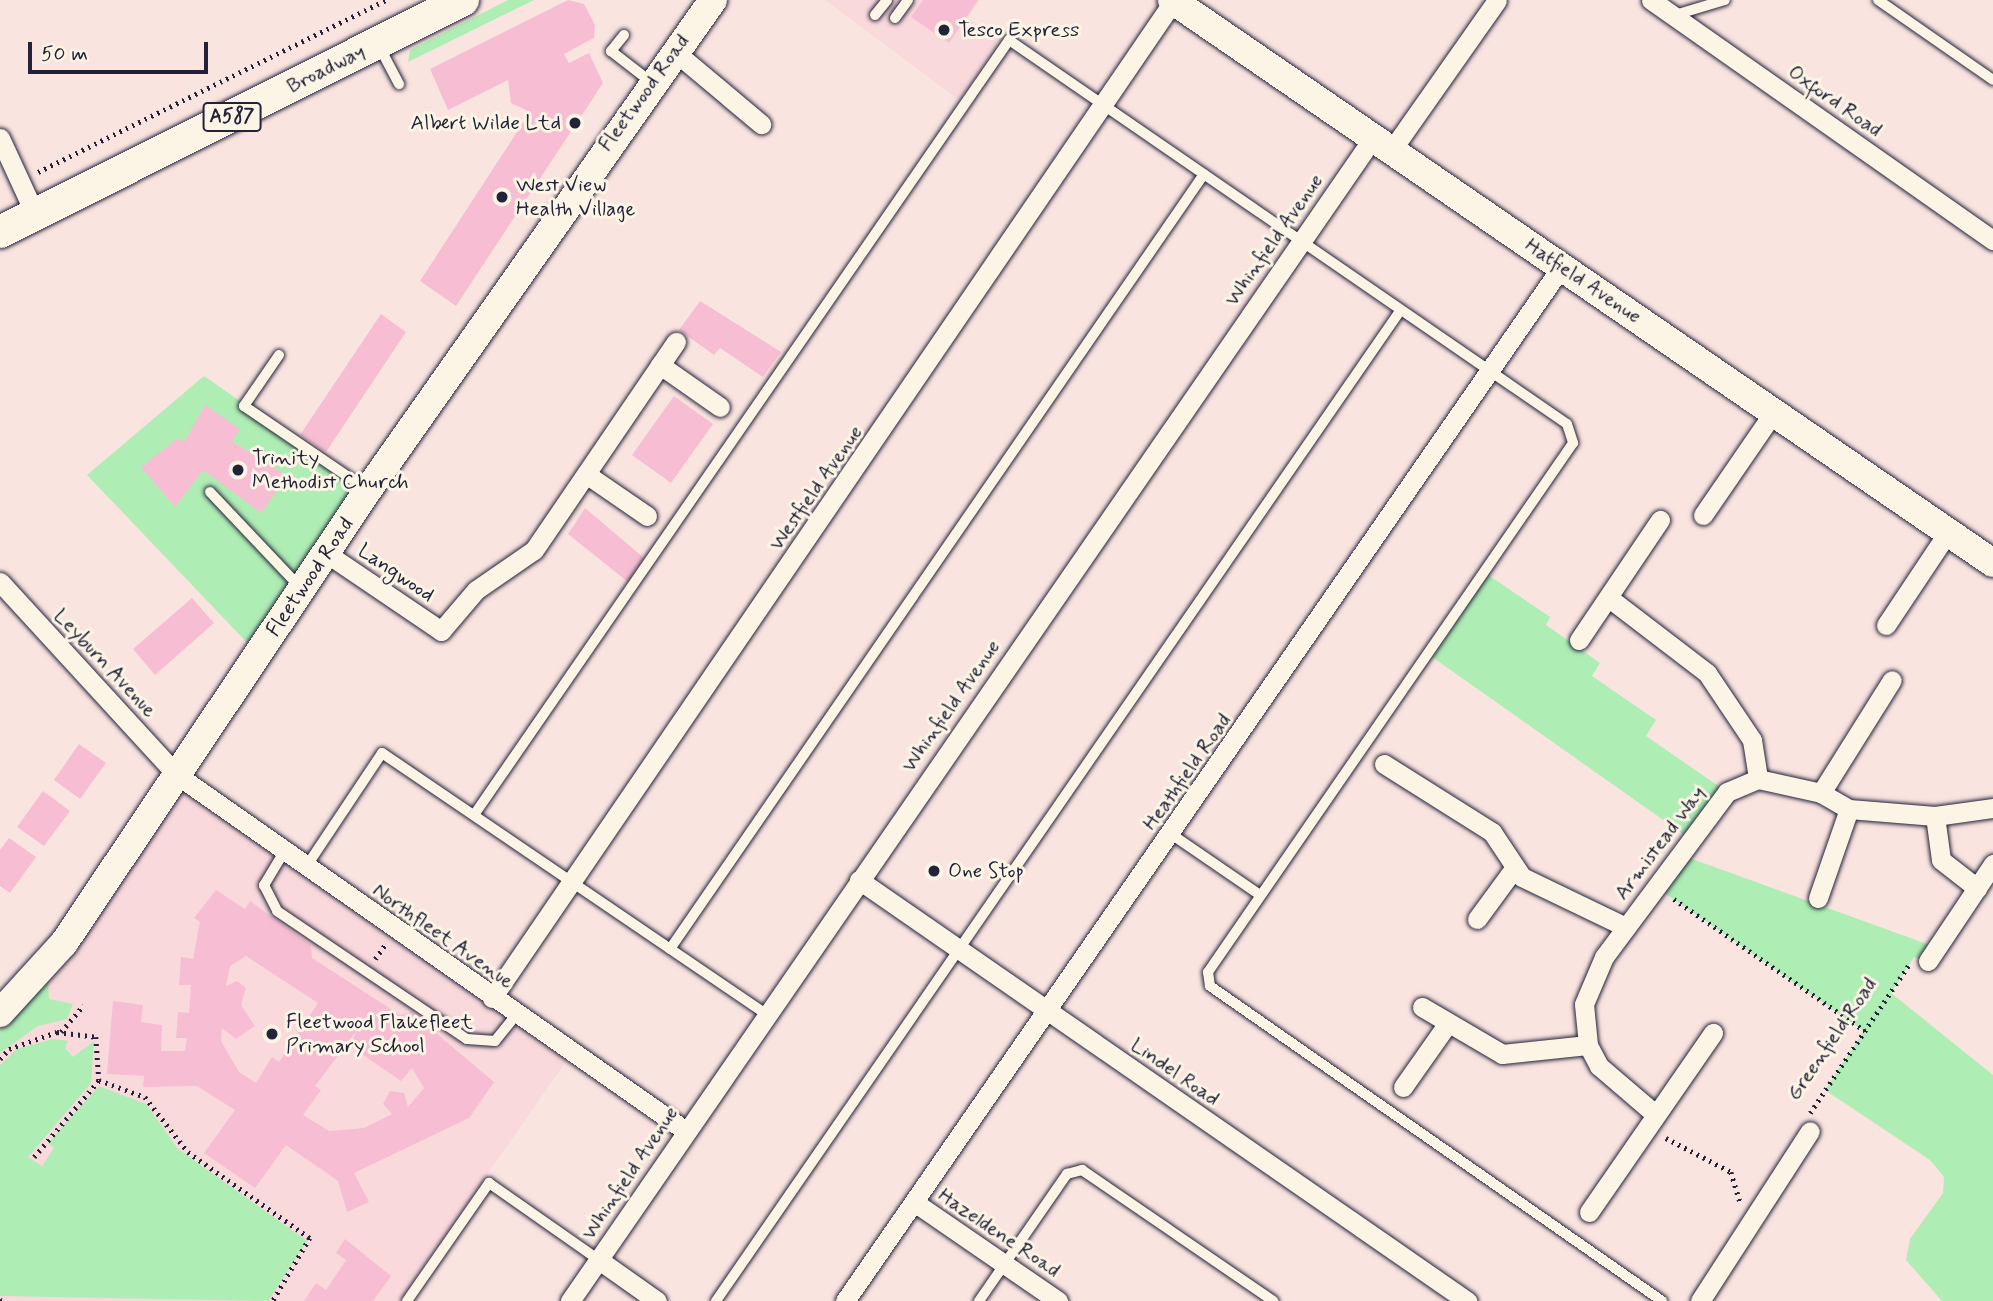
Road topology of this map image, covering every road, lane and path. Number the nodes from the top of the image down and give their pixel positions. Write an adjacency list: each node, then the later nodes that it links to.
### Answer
1 (386, 0): 25 (path)
2 (463, 0): 15 (main road, Broadway / A587)
3 (713, 0): 16 (street, Fleetwood Road)
4 (887, 0): 11 (lane)
5 (908, 0): 13 (lane)
6 (1174, 0): 20 (street, Westfield Avenue); 23 (street, Hatfield Avenue)
7 (1497, 0): 23 (street, Whinfield Avenue)
8 (1651, 0): 12 (street, Oxford Road)
9 (1725, 0): 12 (lane)
10 (1878, 0): 17 (lane)
11 (875, 15)
12 (1672, 16): 28 (street, Oxford Road)
13 (895, 18)
14 (624, 35): 18 (lane)
15 (378, 43): 19 (lane); 26 (main road, Broadway / A587)
16 (674, 51): 18 (street, Fleetwood Road); 21 (street)
17 (1993, 80)
18 (651, 82): 39 (street, Fleetwood Road)
19 (400, 84)
20 (1106, 107): 24 (lane); 59 (lane); 67 (street, Westfield Avenue)
21 (761, 124)
22 (0, 138): 25 (street)
23 (1382, 145): 29 (street, Whinfield Avenue); 30 (street, Hatfield Avenue)
24 (1204, 174): 29 (lane); 75 (lane)
25 (19, 182): 26 (street)
26 (35, 214): 27 (main road, Broadway / A587)
27 (0, 232)
28 (1993, 240)
29 (1300, 242): 31 (lane); 66 (street, Whinfield Avenue)
30 (1562, 266): 35 (street, Heathfield Road); 37 (street, Hatfield Avenue)
31 (1400, 311): 35 (lane); 76 (lane)
32 (676, 342): 34 (street)
33 (279, 355): 39 (lane)
34 (660, 365): 36 (street); 38 (street)
35 (1490, 372): 61 (street, Heathfield Road); 70 (lane)
36 (720, 407)
37 (1773, 413): 41 (street); 44 (street, Hatfield Avenue)
38 (586, 474): 42 (street); 45 (street, Langwood)
39 (368, 490): 45 (street, Fleetwood Road)
40 (210, 492): 48 (lane)
41 (1703, 515)
42 (647, 516)
43 (1660, 520): 49 (street)
44 (1948, 532): 46 (street, Hatfield Avenue); 50 (street)
45 (326, 553): 48 (street, Fleetwood Road)
46 (1993, 563)
47 (0, 582): 54 (street, Leyburn Avenue)
48 (301, 589): 54 (street, Fleetwood Road)
49 (1609, 598): 51 (street); 55 (street)
50 (1886, 625)
51 (1579, 640)
52 (1892, 680): 56 (street)
53 (1384, 764): 65 (street)
54 (177, 775): 62 (street, Northfleet Avenue); 83 (street, Fleetwood Road)
55 (1758, 779): 56 (street); 68 (street, Armistead Way)
56 (1821, 793): 58 (street)
57 (1993, 808): 60 (street)
58 (1849, 809): 60 (street); 71 (street)
59 (474, 815): 64 (lane); 67 (lane)
60 (1935, 816): 69 (street)
61 (1171, 834): 70 (lane); 82 (street, Heathfield Road)
62 (284, 852): 64 (street, Northfleet Avenue); 78 (lane)
63 (1993, 864): 69 (street)
64 (305, 867): 74 (street, Northfleet Avenue)
65 (1513, 870): 72 (street); 73 (street)
66 (859, 880): 76 (street, Lindel Road); 84 (street, Whinfield Avenue)
67 (571, 883): 75 (lane); 79 (street, Westfield Avenue)
68 (1656, 887): 73 (street, Armistead Way); 87 (path)
69 (1977, 888): 77 (street)
70 (1260, 895): 113 (lane)
71 (1818, 898)
72 (1477, 919)
73 (1626, 927): 90 (street, Armistead Way)
74 (394, 930): 78 (path); 79 (street, Northfleet Avenue)
75 (670, 949): 84 (lane)
76 (958, 950): 82 (street, Lindel Road); 107 (lane)
77 (1928, 961): 87 (path, Greenfield Road)
78 (367, 972): 85 (lane)
79 (492, 998): 85 (street, Northfleet Avenue)
80 (84, 1005): 88 (path)
81 (1422, 1007): 86 (street)
82 (1049, 1012): 98 (street, Heathfield Road); 112 (street, Lindel Road)
83 (0, 1013)
84 (766, 1014): 95 (street, Whinfield Avenue)
85 (516, 1015): 95 (street, Northfleet Avenue)
86 (1448, 1023): 90 (street); 93 (street)
87 (1865, 1031): 96 (path, Greenfield Road)
88 (61, 1033): 91 (path); 92 (path)
89 (1713, 1033): 94 (street)
90 (1588, 1045): 94 (street)
91 (0, 1059)
92 (99, 1080): 97 (path); 103 (path)
93 (1403, 1087)
94 (1652, 1120): 99 (street); 100 (path)
95 (686, 1131): 101 (street, Whinfield Avenue)
96 (1811, 1131): 100 (street, Greenfield Road)
97 (33, 1157)
98 (914, 1202): 102 (street, Hazeldene Road); 108 (street, Heathfield Road)
99 (1589, 1212)
100 (1746, 1223): 114 (street, Greenfield Road)
101 (598, 1260): 104 (lane); 105 (street, Whinfield Avenue); 106 (street)
102 (1005, 1264): 109 (lane); 110 (street, Hazeldene Road); 111 (lane)
103 (273, 1301)
104 (407, 1301)
105 (570, 1301)
106 (657, 1301)
107 (716, 1301)
108 (845, 1301)
109 (979, 1301)
110 (1058, 1301)
111 (1273, 1301)
112 (1467, 1301)
113 (1662, 1301)
114 (1700, 1301)

